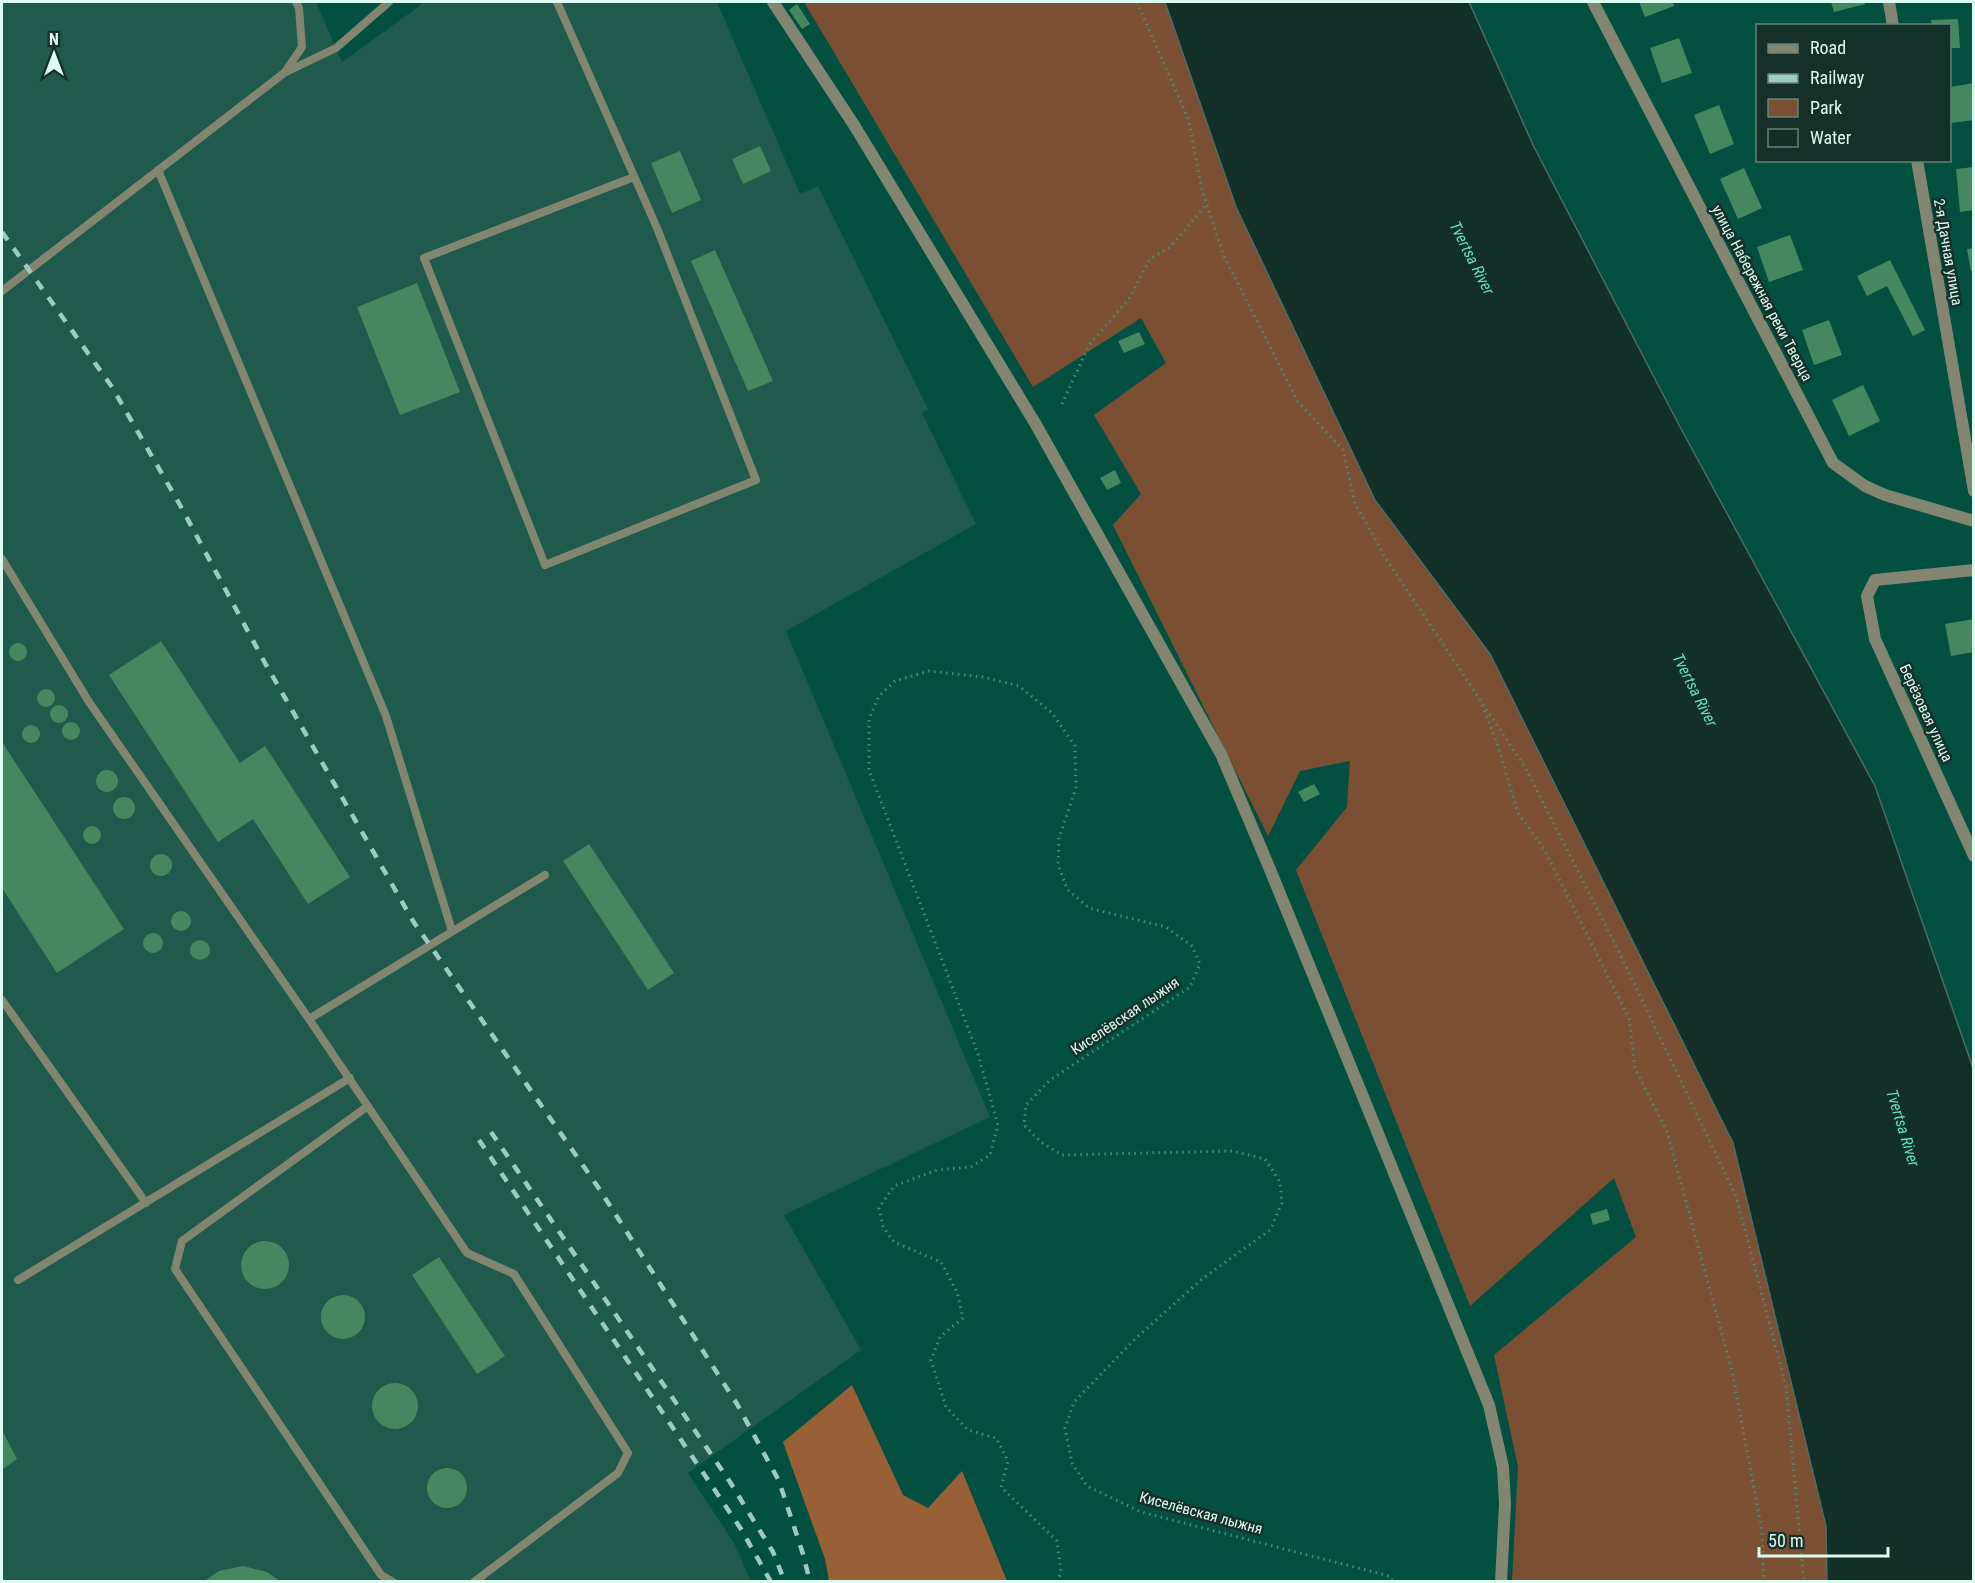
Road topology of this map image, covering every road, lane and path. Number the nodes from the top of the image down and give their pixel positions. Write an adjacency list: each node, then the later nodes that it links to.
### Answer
1 (296, 2): 9 (lane)
2 (389, 2): 9 (lane)
3 (557, 2): 12 (lane)
4 (772, 2): 34 (street)
5 (1137, 2): 13 (path)
6 (1593, 2): 17 (street, улица Набережная реки Тверца)
7 (1889, 2): 8 (street)
8 (1893, 24)
9 (284, 73): 11 (lane)
10 (1917, 162): 16 (street, 2-я Дачная улица)
11 (158, 170): 14 (lane); 23 (lane)
12 (634, 177): 12 (lane)
13 (1207, 204): 15 (path); 20 (path)
14 (2, 291)
15 (1062, 404)
16 (1974, 491)
17 (1974, 521)
18 (2, 559): 25 (lane)
19 (1974, 570): 21 (street, Берёзовая улица)
20 (1479, 698): 35 (path); 36 (path)
21 (1974, 856)
22 (545, 875): 23 (lane)
23 (452, 931): 25 (lane)
24 (2, 1000): 28 (lane)
25 (309, 1019): 26 (lane)
26 (350, 1078): 27 (lane); 28 (lane)
27 (368, 1106): 30 (lane); 31 (lane)
28 (146, 1203): 29 (lane)
29 (18, 1280)
30 (393, 1581)
31 (474, 1581)
32 (1057, 1581): 33 (path, Киселёвская лыжня)
33 (1393, 1581)
34 (1501, 1581)
35 (1764, 1581)
36 (1804, 1581)

